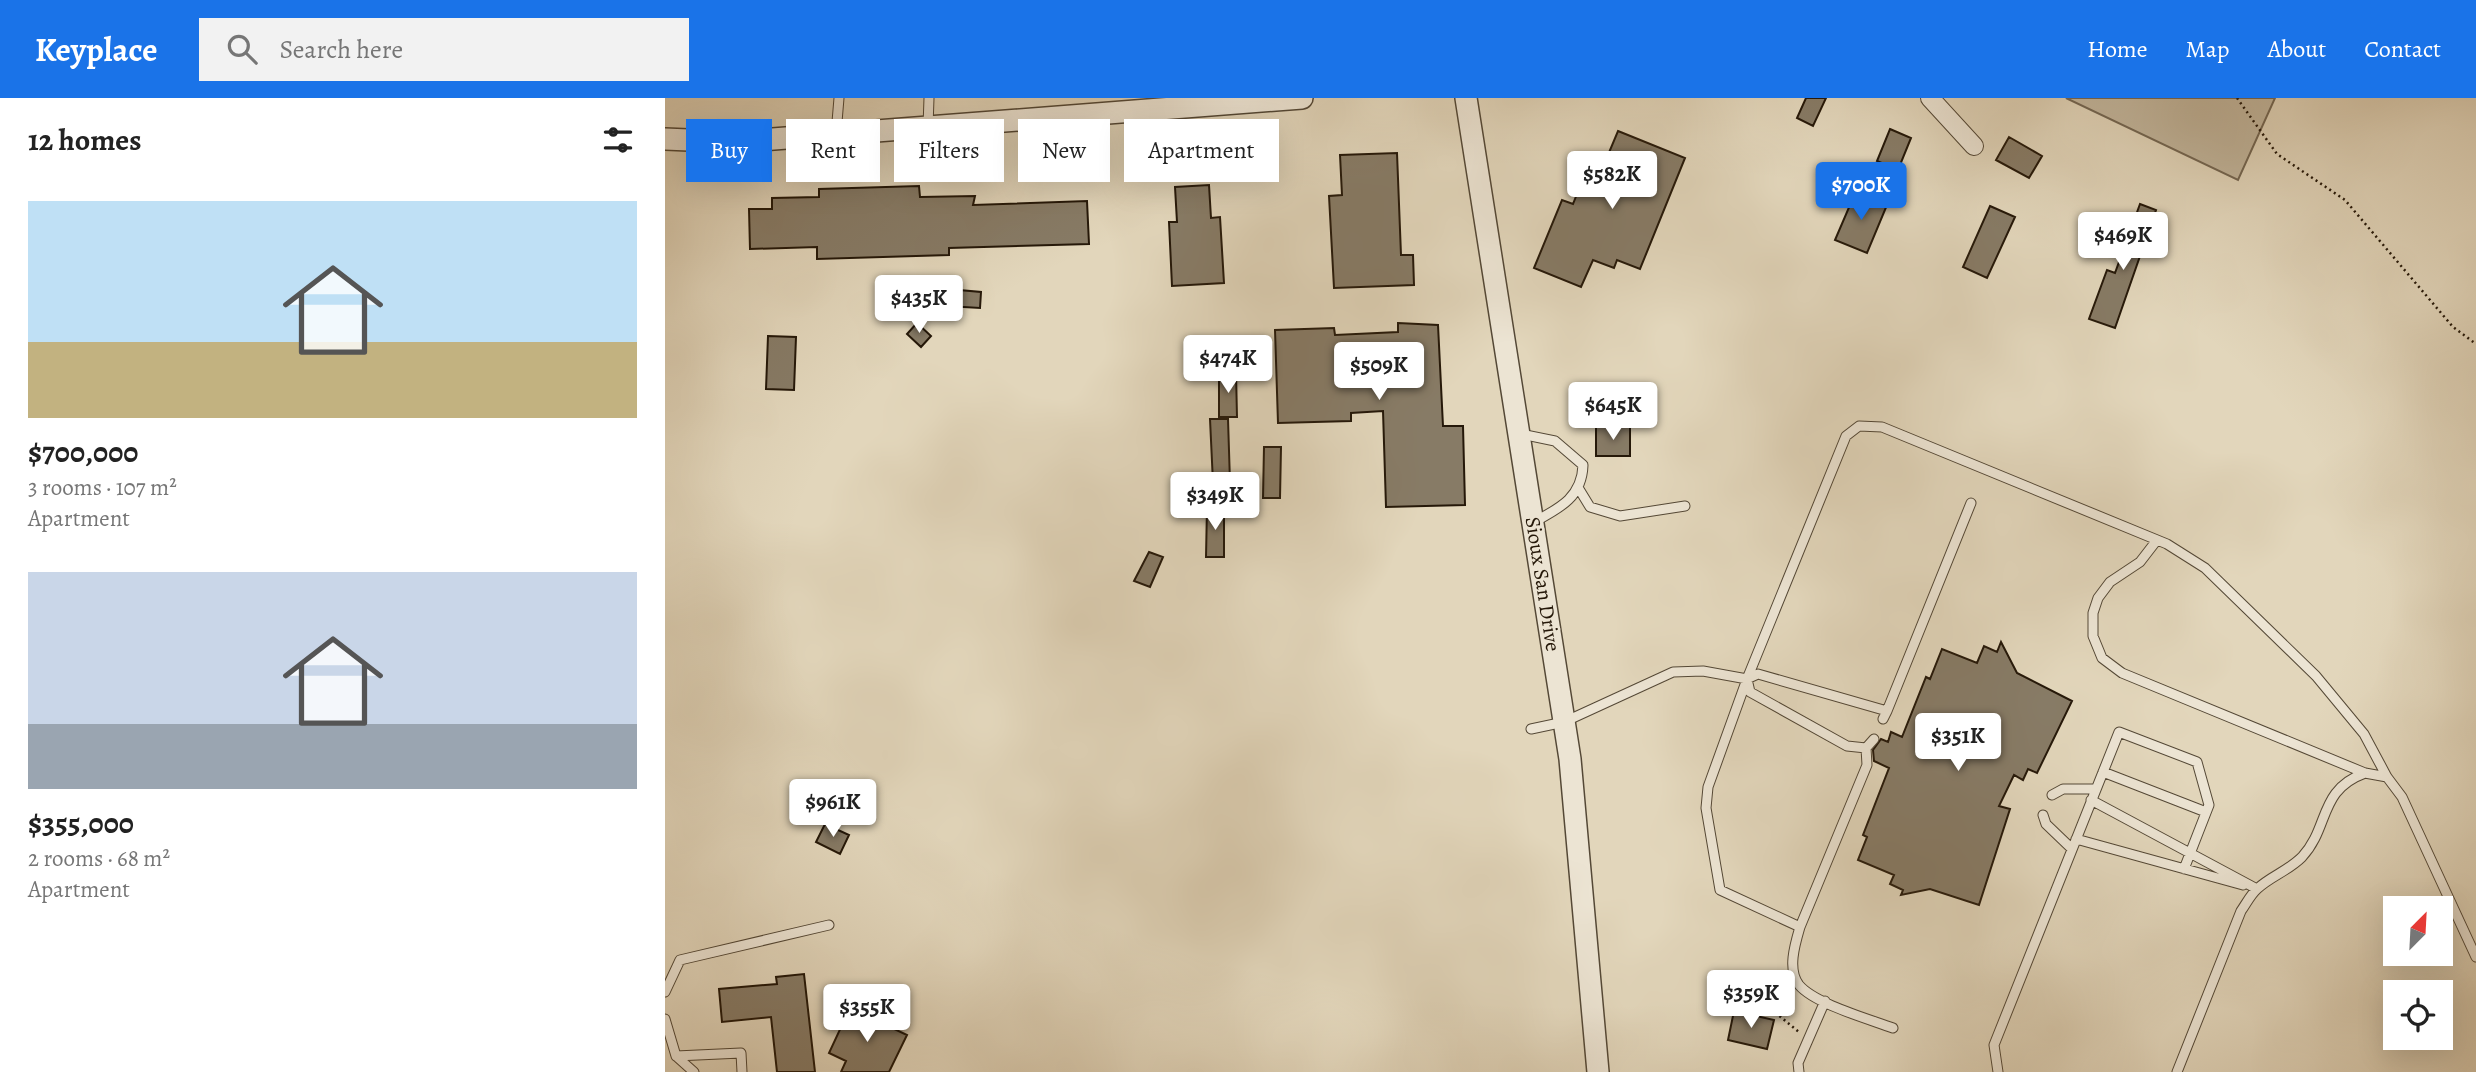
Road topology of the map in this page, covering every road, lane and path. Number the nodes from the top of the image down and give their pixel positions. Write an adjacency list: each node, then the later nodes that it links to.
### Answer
1 (839, 98): 8 (lane)
2 (929, 98): 9 (lane)
3 (1302, 98): 7 (street)
4 (1466, 98): 15 (street, Sioux San Drive)
5 (1930, 98): 13 (street)
6 (2237, 98): 14 (path)
7 (1169, 104): 10 (street)
8 (837, 119)
9 (928, 119)
10 (1004, 120)
11 (786, 138): 12 (street)
12 (665, 139)
13 (1974, 146)
14 (2476, 344)
15 (1519, 434): 16 (lane); 19 (street, Sioux San Drive)
16 (1579, 489): 18 (lane); 19 (lane)
17 (1971, 503): 21 (lane)
18 (1685, 506)
19 (1533, 523): 22 (street, Sioux San Drive)
20 (2157, 540): 21 (lane); 27 (lane); 28 (lane)
21 (1747, 679): 22 (lane); 25 (lane); 39 (lane)
22 (1564, 722): 23 (lane); 52 (street, Sioux San Drive)
23 (1531, 729)
24 (1874, 739): 25 (lane)
25 (1866, 748): 39 (lane)
26 (2103, 772): 29 (lane); 32 (lane); 32 (lane)
27 (2365, 773): 28 (lane); 37 (lane)
28 (2387, 777): 40 (lane)
29 (2096, 789): 30 (lane); 31 (lane)
30 (2052, 794)
31 (2091, 800): 34 (lane); 35 (lane)
32 (2206, 812): 35 (lane)
33 (2043, 815): 34 (lane)
34 (2073, 844): 36 (lane); 54 (lane)
35 (2191, 852): 36 (lane); 37 (lane)
36 (2183, 869): 37 (lane)
37 (2257, 889): 55 (lane)
38 (829, 925): 42 (lane)
39 (1800, 927): 44 (lane)
40 (2476, 957)
41 (1737, 981): 43 (path)
42 (665, 992)
43 (1757, 998): 45 (path); 48 (path)
44 (1825, 1001): 47 (lane); 48 (lane)
45 (1753, 1015)
46 (665, 1019): 49 (lane)
47 (1893, 1028)
48 (1805, 1048): 53 (lane)
49 (675, 1056): 50 (lane); 51 (lane)
50 (694, 1072)
51 (742, 1072)
52 (1598, 1072)
53 (1799, 1072)
54 (1998, 1072)
55 (2177, 1072)

